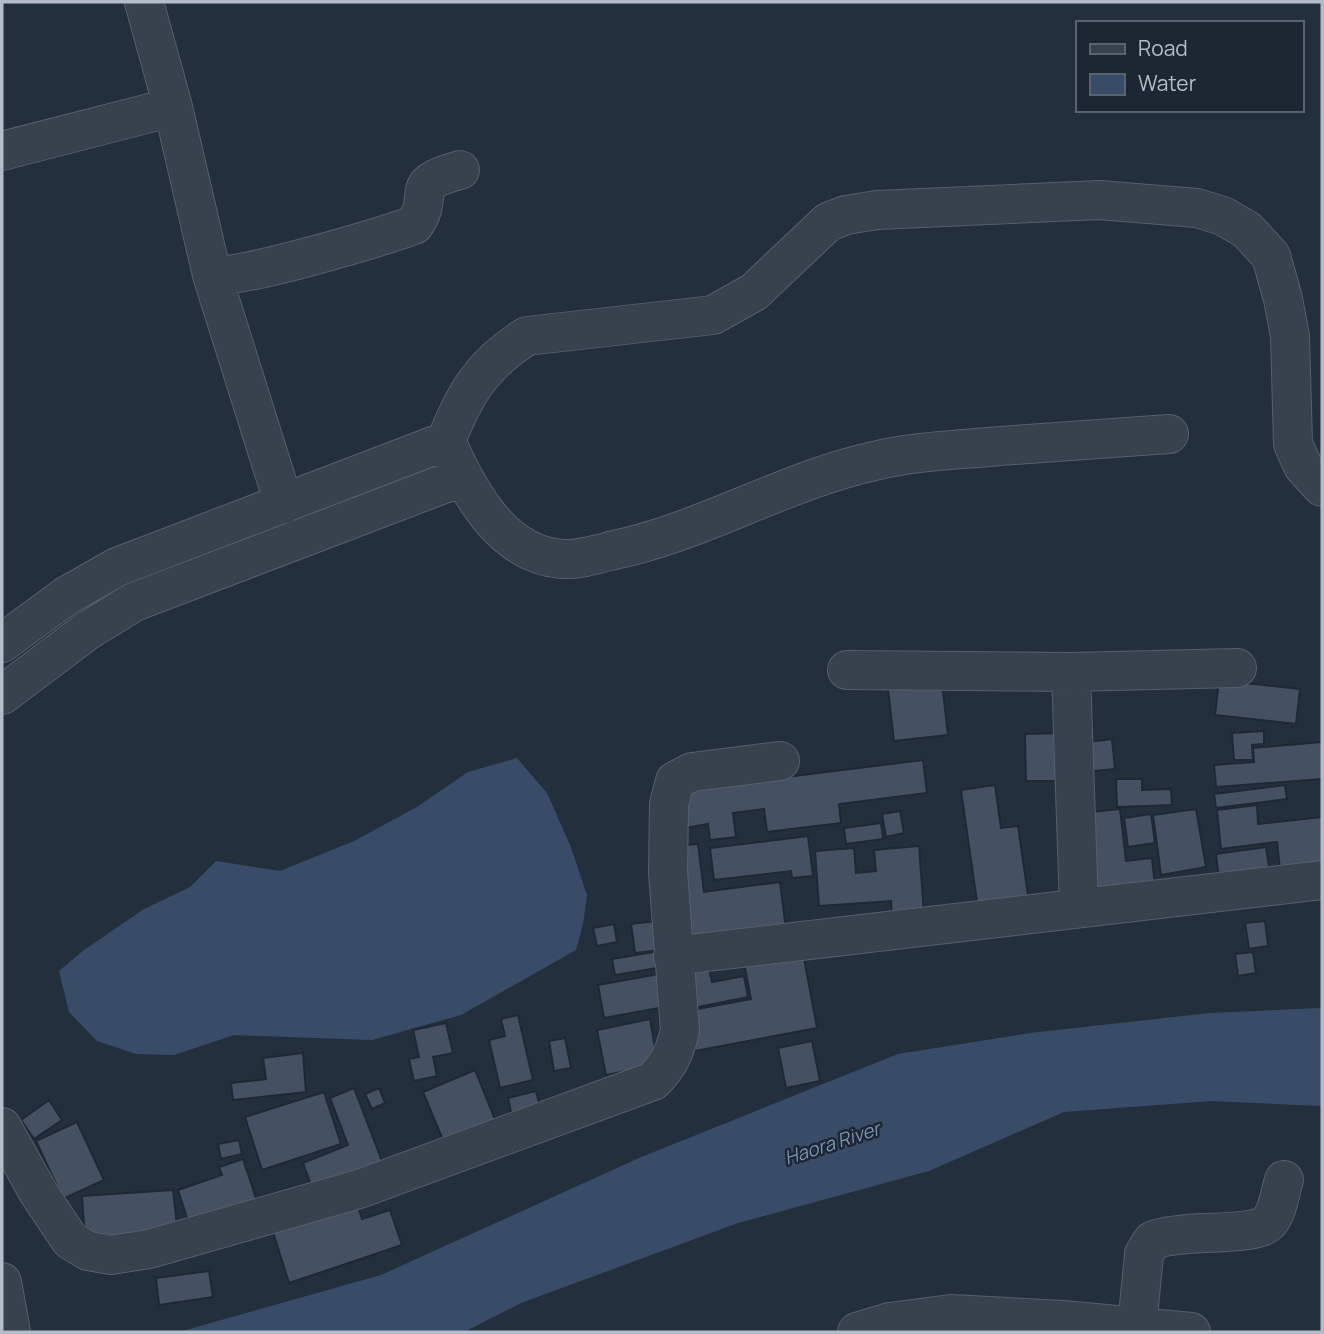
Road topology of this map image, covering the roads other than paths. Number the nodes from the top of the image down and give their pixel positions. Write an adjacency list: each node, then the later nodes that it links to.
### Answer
1 (144, 2): 2 (street)
2 (173, 107): 3 (street); 5 (street)
3 (2, 152)
4 (460, 170): 5 (street)
5 (212, 275): 10 (street)
6 (1169, 433): 8 (street)
7 (446, 441): 8 (street); 9 (street); 10 (street)
8 (462, 477): 15 (street)
9 (1322, 487)
10 (284, 504): 11 (street)
11 (2, 643)
12 (1237, 668): 14 (street)
13 (847, 670): 14 (street)
14 (1071, 672): 18 (street)
15 (2, 695)
16 (780, 761): 19 (street)
17 (1322, 880): 18 (street)
18 (1079, 908): 19 (street)
19 (673, 956): 20 (street)
20 (2, 1127)
21 (1284, 1180): 24 (street)
22 (2, 1282): 25 (street)
23 (1063, 1326): 24 (street); 26 (street)
24 (1137, 1327): 27 (street)
25 (11, 1332)
26 (857, 1332)
27 (1191, 1332)

